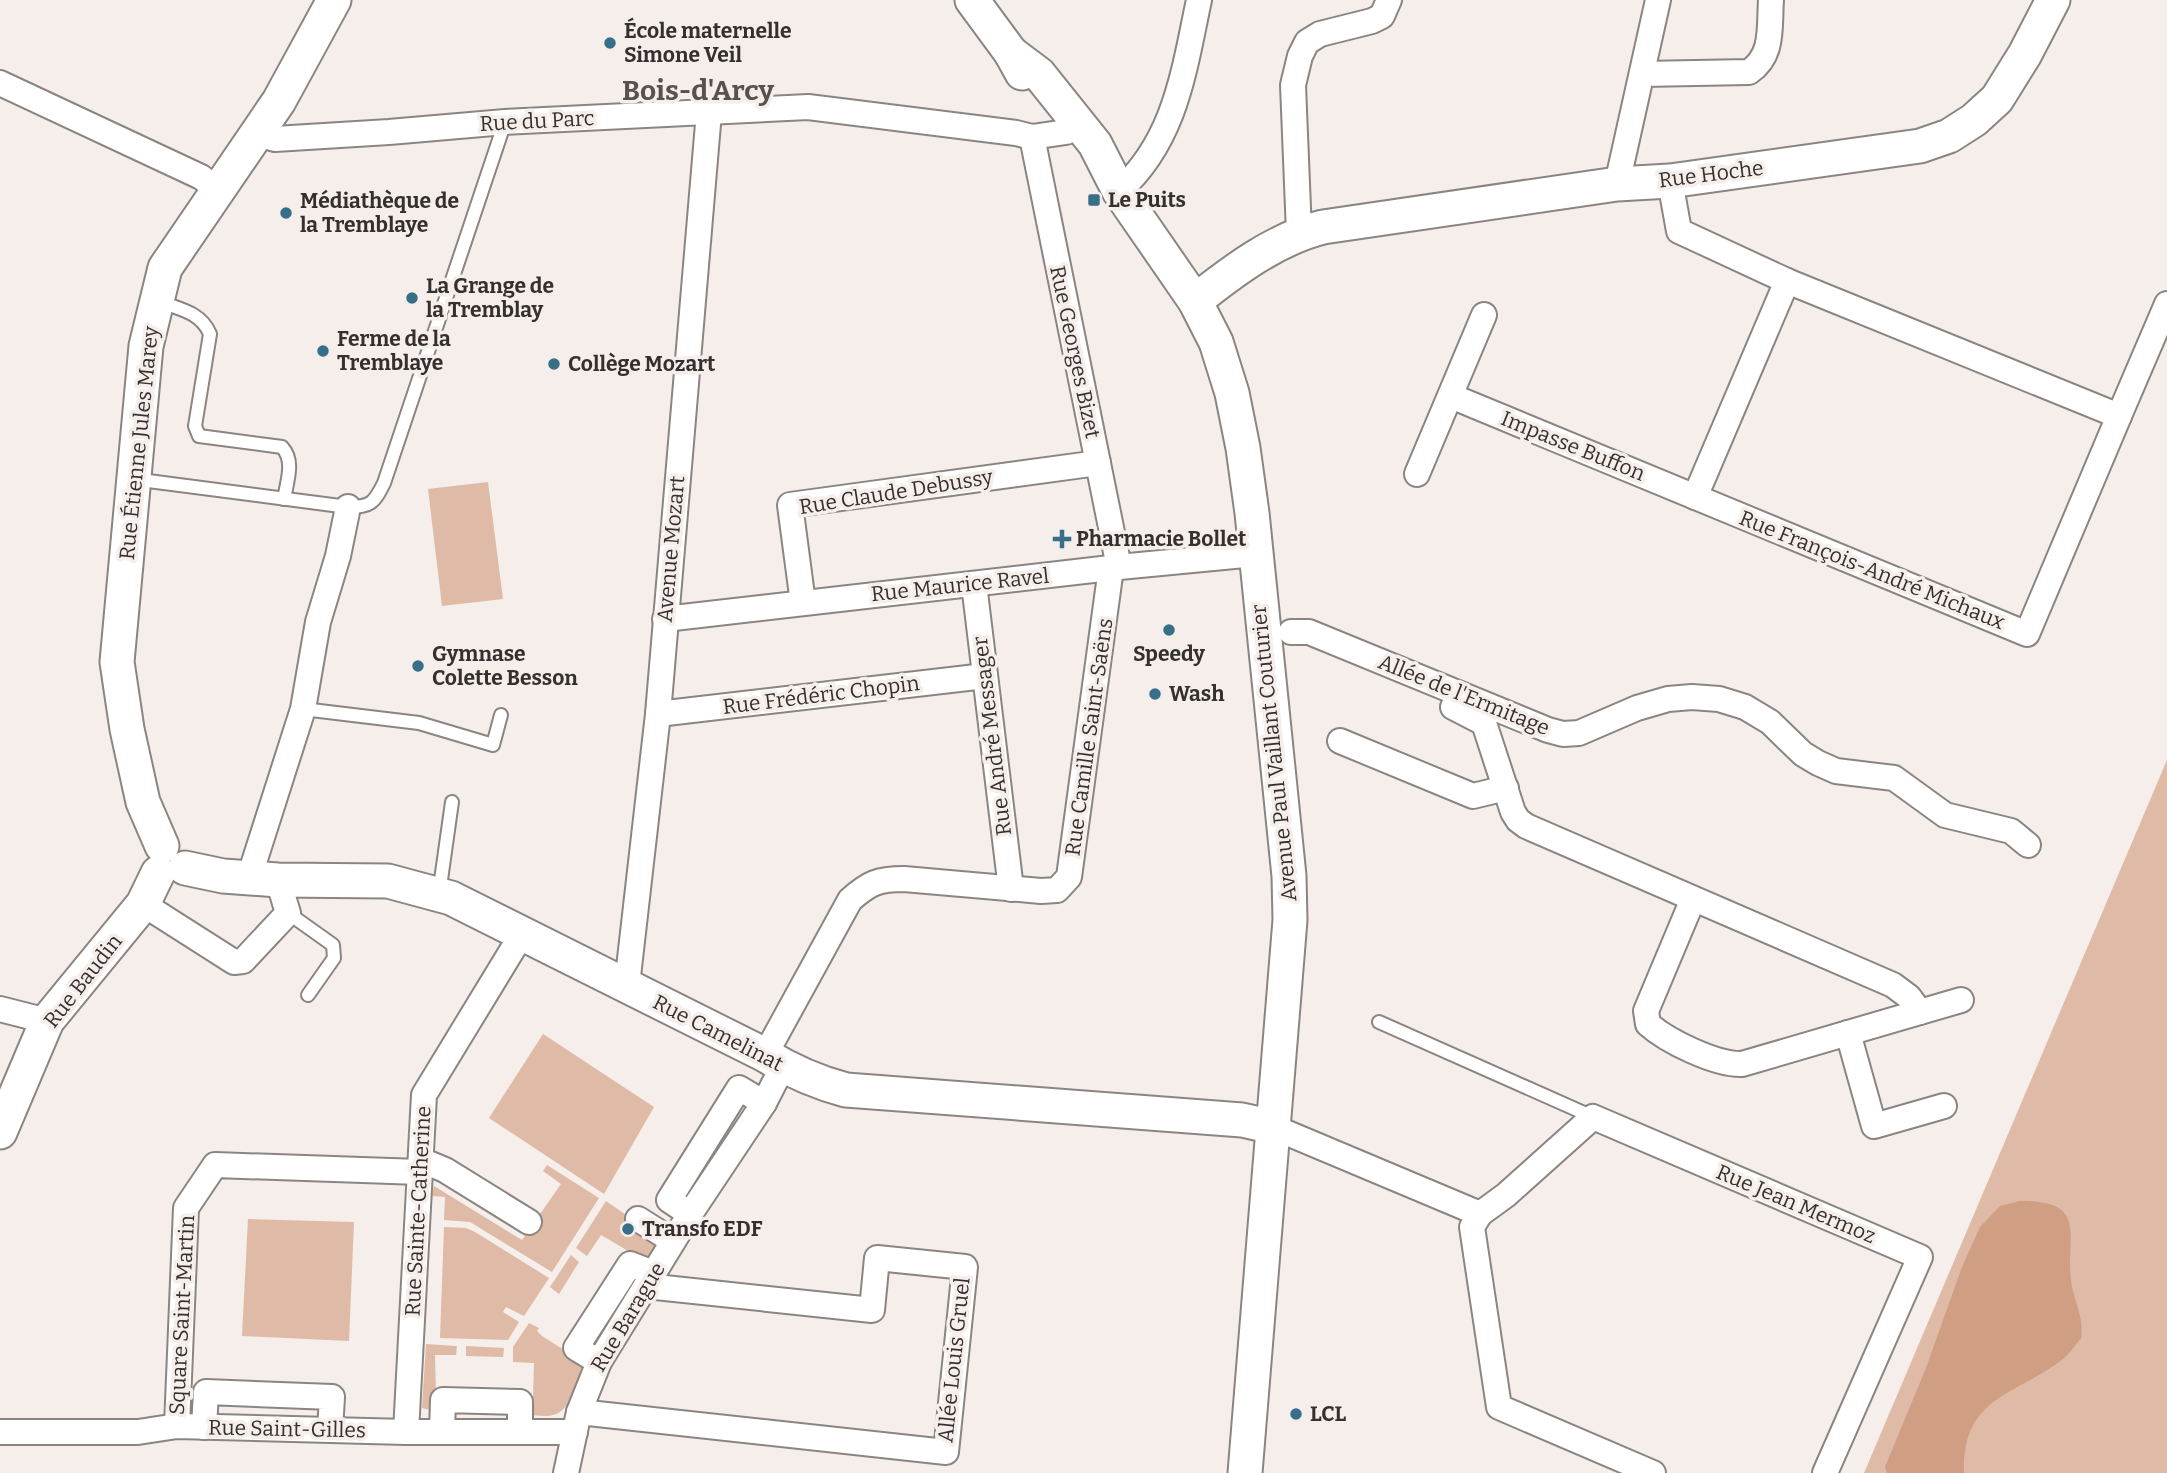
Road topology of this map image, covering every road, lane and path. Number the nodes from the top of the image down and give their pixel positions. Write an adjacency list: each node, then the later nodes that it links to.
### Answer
1 (334, 0): 14 (street, Rue Étienne Jules Marey)
2 (972, 0): 8 (street, Avenue Paul Vaillant Couturier)
3 (1199, 0): 19 (street)
4 (1389, 0): 20 (street)
5 (1658, 0): 9 (street)
6 (1771, 0): 9 (street)
7 (2053, 0): 16 (street, Rue Hoche)
8 (1011, 53): 13 (street, Avenue Paul Vaillant Couturier); 19 (street, Avenue Paul Vaillant Couturier)
9 (1642, 74): 17 (street)
10 (0, 83): 18 (street)
11 (709, 112): 12 (street, Rue du Parc); 15 (street, Rue du Parc); 38 (street, Avenue Mozart)
12 (505, 122): 14 (street, Rue du Parc); 33 (lane)
13 (1066, 132): 15 (street, Rue du Parc); 19 (street, Avenue Paul Vaillant Couturier)
14 (258, 134): 18 (street, Rue Étienne Jules Marey)
15 (1032, 137): 28 (street, Rue Georges Bizet)
16 (1670, 181): 17 (street, Rue Hoche); 21 (street)
17 (1617, 184): 20 (street, Rue Hoche)
18 (218, 190): 22 (street, Rue Étienne Jules Marey)
19 (1119, 191): 23 (street, Avenue Paul Vaillant Couturier)
20 (1299, 233): 23 (street, Rue Hoche)
21 (1787, 281): 27 (street); 31 (street)
22 (157, 301): 30 (street, Rue Étienne Jules Marey); 32 (lane)
23 (1195, 301): 34 (street, Avenue Paul Vaillant Couturier)
24 (2167, 303): 27 (street)
25 (1484, 315): 26 (street)
26 (1451, 396): 29 (street); 31 (street, Impasse Buffon)
27 (2119, 416): 31 (street, Rue François-André Michaux)
28 (1097, 463): 35 (street, Rue Georges Bizet); 37 (street, Rue Claude Debussy)
29 (1417, 474)
30 (133, 479): 32 (lane); 48 (street, Rue Étienne Jules Marey)
31 (1695, 497)
32 (284, 499): 33 (lane)
33 (348, 507): 41 (street)
34 (1255, 554): 35 (street, Rue Maurice Ravel); 39 (street, Avenue Paul Vaillant Couturier)
35 (1115, 568): 36 (street, Rue Maurice Ravel); 50 (street, Rue Camille Saint-Saëns)
36 (974, 584): 37 (street, Rue Maurice Ravel); 40 (street, Rue André Messager)
37 (803, 603): 38 (street, Rue Maurice Ravel)
38 (665, 619): 42 (street, Avenue Mozart)
39 (1277, 633): 45 (street); 47 (street, Allée de l'Ermitage); 67 (street, Avenue Paul Vaillant Couturier)
40 (985, 676): 42 (street, Rue Frédéric Chopin); 50 (street, Rue André Messager)
41 (303, 709): 43 (lane); 49 (street)
42 (658, 714): 56 (street, Avenue Mozart)
43 (501, 715)
44 (1339, 741): 45 (street)
45 (1506, 788): 52 (street)
46 (452, 802): 51 (lane)
47 (2028, 845)
48 (168, 862): 49 (street, Rue Camelinat); 53 (street, Rue Baudin)
49 (263, 879): 51 (street, Rue Camelinat); 54 (street)
50 (1011, 889): 64 (street, Rue Camille Saint-Saëns)
51 (439, 894): 55 (street, Rue Camelinat)
52 (1693, 899): 60 (street); 63 (street)
53 (143, 904): 54 (street); 61 (street, Rue Baudin)
54 (288, 913): 57 (lane)
55 (522, 934): 56 (street, Rue Camelinat); 69 (street, Rue Sainte-Catherine)
56 (627, 985): 64 (street, Rue Camelinat)
57 (307, 995)
58 (1961, 1000): 60 (street)
59 (0, 1009): 61 (street)
60 (1920, 1012): 63 (street)
61 (47, 1021): 68 (street, Rue Baudin)
62 (1379, 1022): 66 (lane)
63 (1847, 1033): 65 (street)
64 (774, 1061): 67 (street, Rue Camelinat); 73 (street, Rue Barague)
65 (1944, 1106)
66 (1594, 1117): 70 (street); 84 (street, Rue Jean Mermoz)
67 (1273, 1127): 70 (street); 82 (street, Avenue Paul Vaillant Couturier)
68 (0, 1132)
69 (420, 1166): 72 (street); 76 (street, Square Saint-Martin); 80 (street, Rue Sainte-Catherine)
70 (1480, 1214): 83 (street)
71 (638, 1219): 73 (street)
72 (529, 1222)
73 (673, 1241): 74 (street, Rue Barague)
74 (650, 1279): 75 (street, Rue Barague); 75 (street, Allée Louis Gruel)
75 (577, 1422): 80 (street, Rue Saint-Gilles); 81 (street, Rue Barague)
76 (177, 1426): 77 (street, Rue Saint-Gilles); 79 (street, Rue Saint-Gilles)
77 (204, 1427): 78 (street, Rue Saint-Gilles); 78 (street)
78 (330, 1430): 80 (street, Rue Saint-Gilles)
79 (0, 1432)
80 (406, 1432)
81 (566, 1473)
82 (1245, 1473)
83 (1653, 1473)
84 (1825, 1473)

